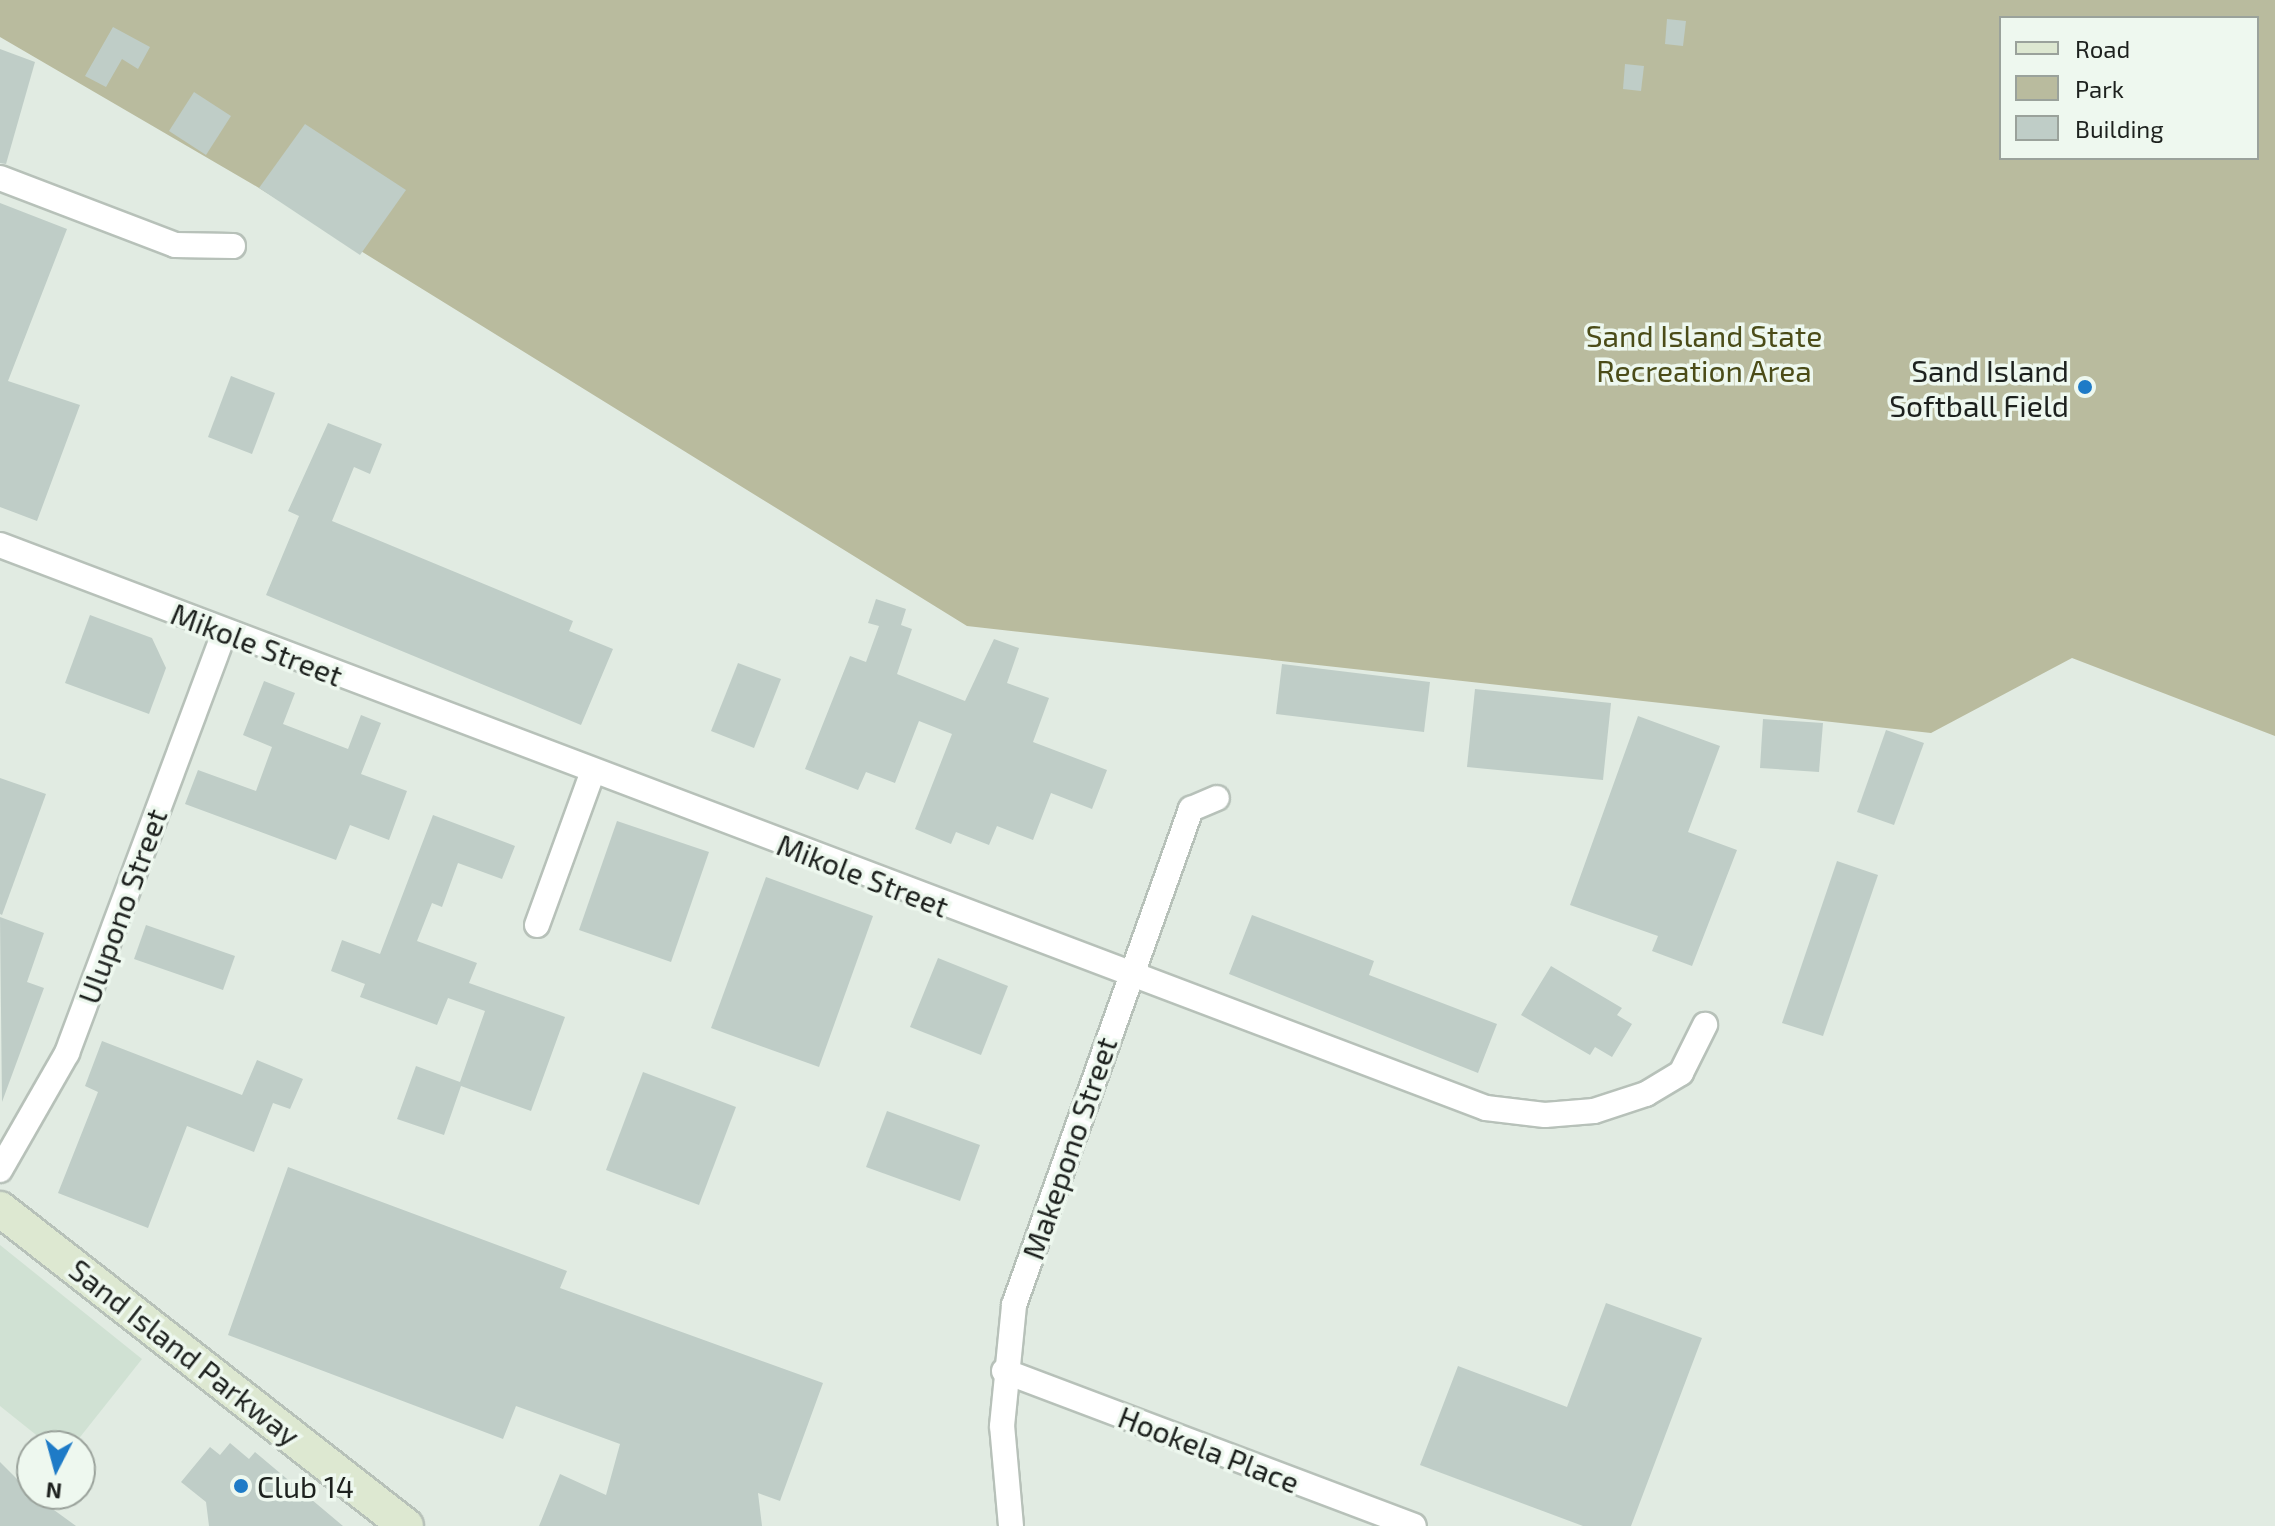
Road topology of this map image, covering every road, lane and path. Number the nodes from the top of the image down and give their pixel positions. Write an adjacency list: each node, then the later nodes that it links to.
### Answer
1 (0, 178): 2 (street)
2 (233, 246)
3 (0, 545): 4 (street, Mikole Street)
4 (224, 632): 5 (street, Mikole Street); 10 (street, Ulupono Street)
5 (593, 771): 7 (street); 8 (street, Mikole Street)
6 (1217, 798): 8 (street, Makepono Street)
7 (537, 925)
8 (1129, 976): 9 (street, Mikole Street); 12 (street, Makepono Street)
9 (1705, 1025)
10 (0, 1170)
11 (0, 1209): 13 (street, Sand Island Parkway)
12 (1004, 1371): 14 (street, Makepono Street); 15 (street, Hookela Place)
13 (406, 1526)
14 (1011, 1526)
15 (1414, 1526)

